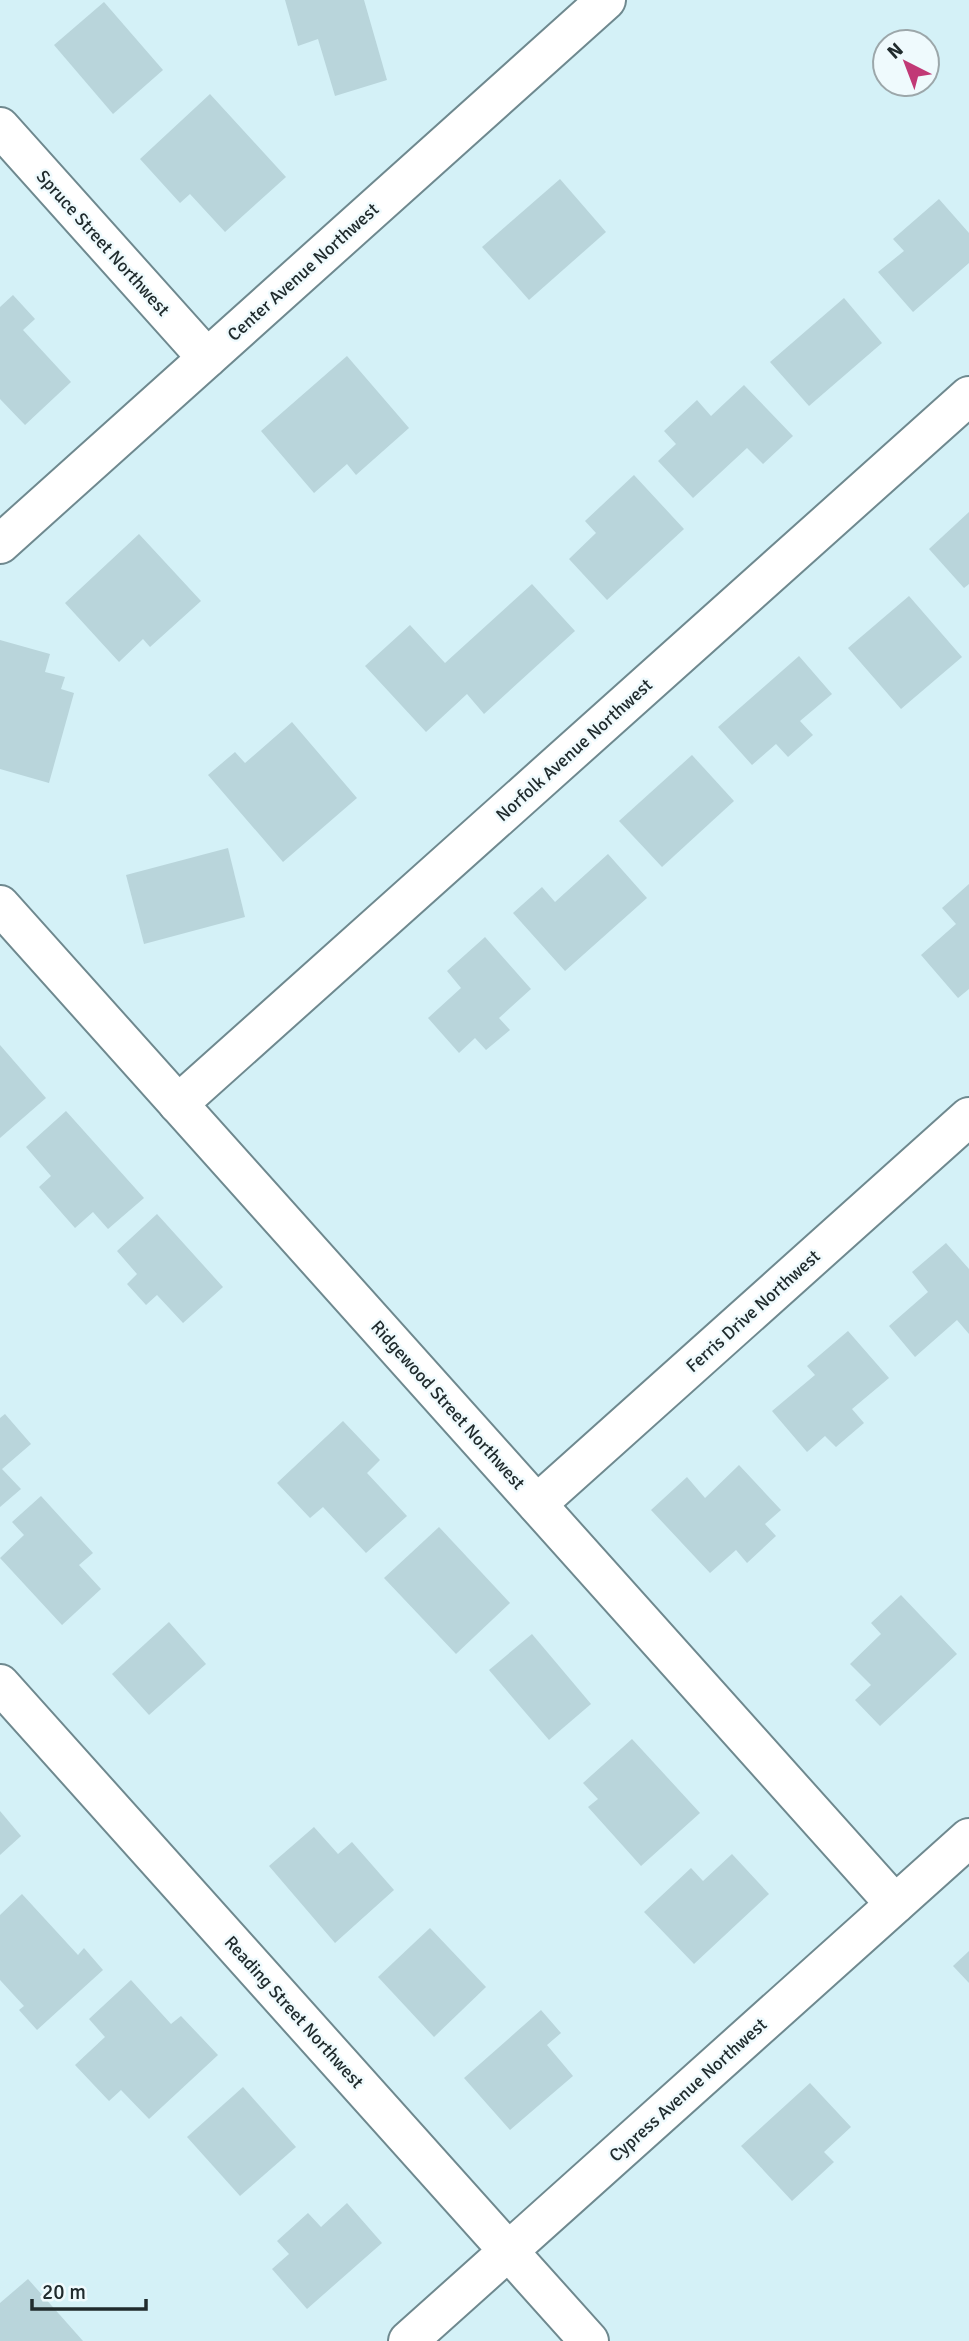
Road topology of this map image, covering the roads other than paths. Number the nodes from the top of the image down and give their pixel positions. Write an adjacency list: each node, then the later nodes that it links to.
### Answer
1 (595, 4): 3 (street, Center Avenue Northwest)
2 (0, 127): 3 (street, Spruce Street Northwest)
3 (207, 358): 5 (street, Center Avenue Northwest)
4 (969, 396): 7 (street, Norfolk Avenue Northwest)
5 (0, 544)
6 (0, 905): 7 (street, Ridgewood Street Northwest)
7 (178, 1104): 9 (street, Ridgewood Street Northwest)
8 (969, 1117): 9 (street, Ferris Drive Northwest)
9 (537, 1504): 12 (street, Ridgewood Street Northwest)
10 (0, 1684): 13 (street, Reading Street Northwest)
11 (969, 1838): 12 (street, Cypress Avenue Northwest)
12 (895, 1905): 13 (street, Cypress Avenue Northwest)
13 (508, 2251): 14 (street, Cypress Avenue Northwest); 15 (street, Reading Street Northwest)
14 (408, 2341)
15 (589, 2341)

